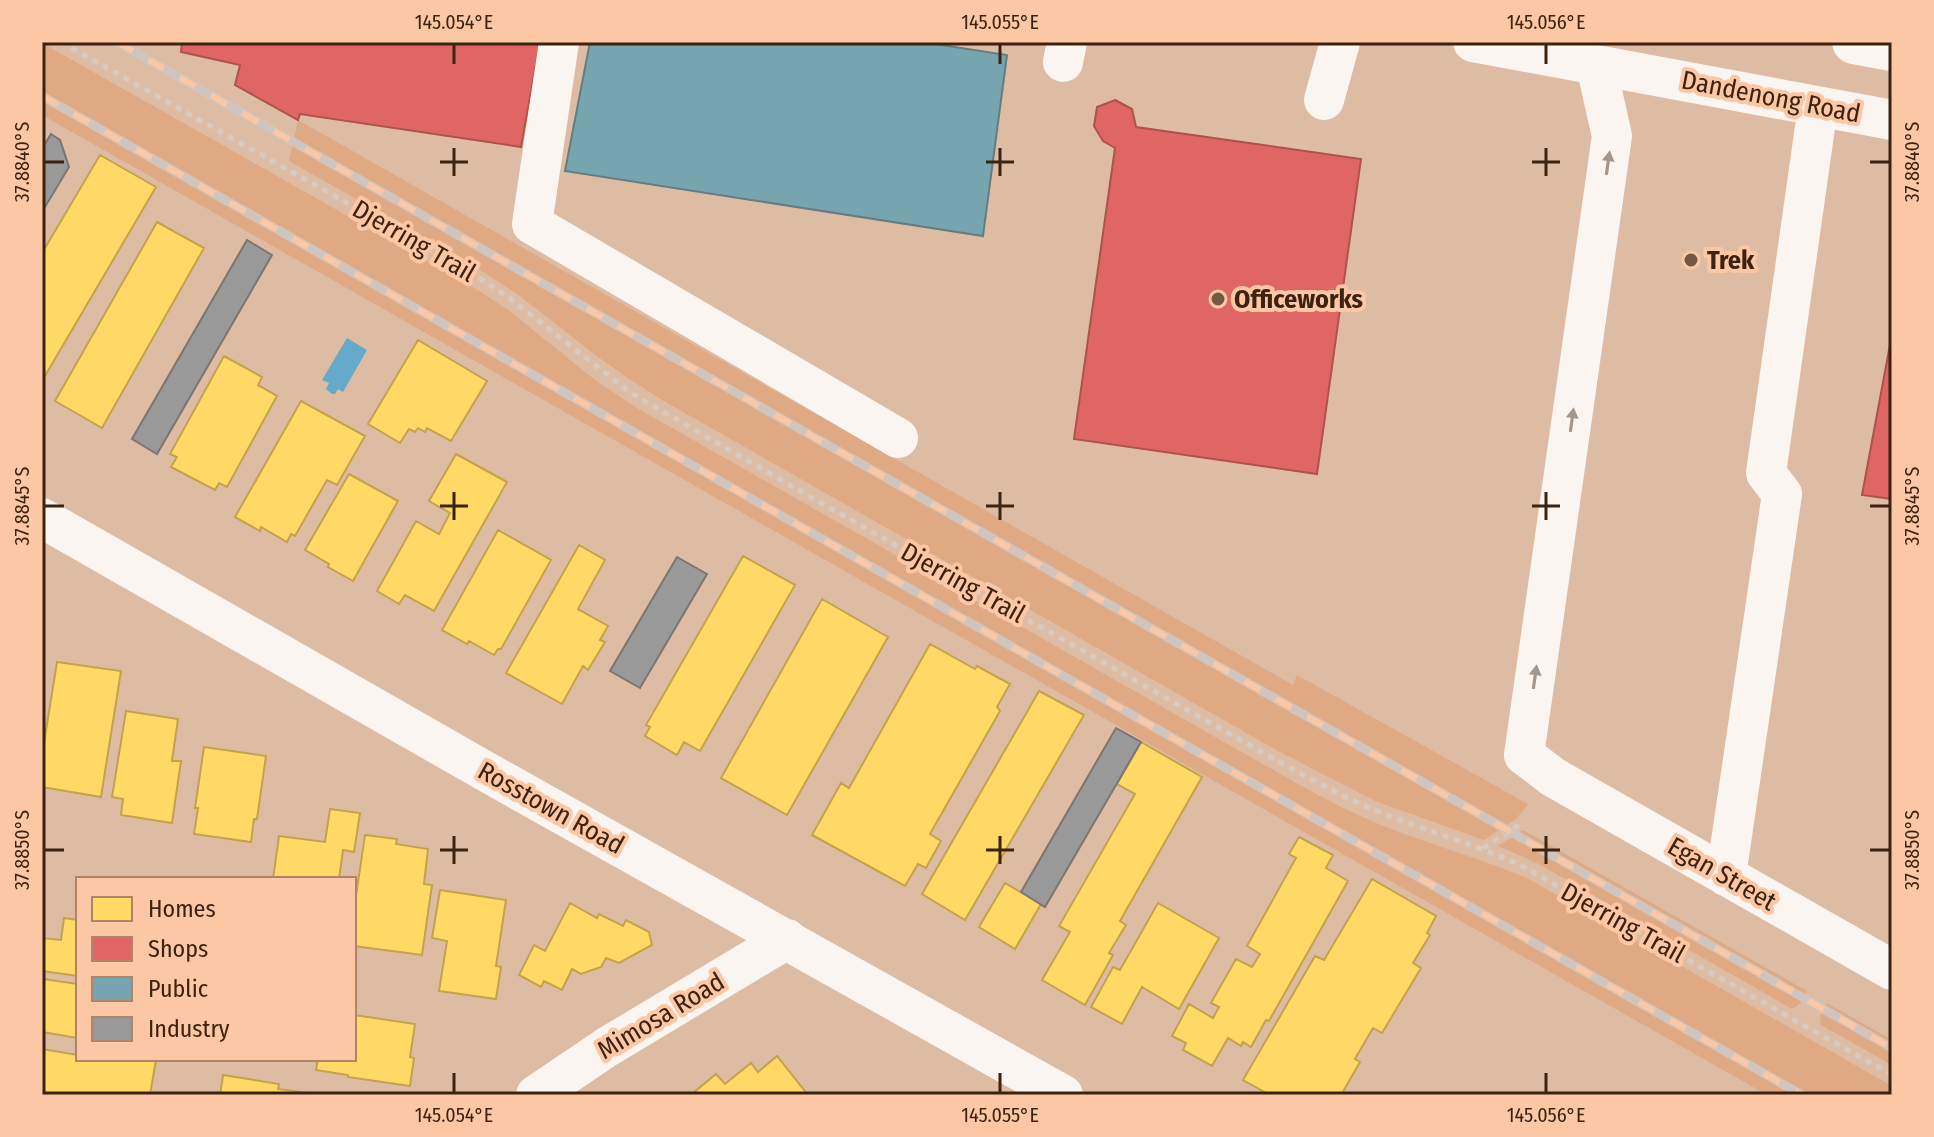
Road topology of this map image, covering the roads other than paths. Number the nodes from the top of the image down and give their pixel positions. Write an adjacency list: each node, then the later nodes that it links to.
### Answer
1 (559, 42): 11 (street)
2 (1340, 42): 8 (street)
3 (1473, 42): 7 (street, Dandenong Road)
4 (1854, 42): 5 (highway)
5 (1892, 49)
6 (1653, 58): 7 (street, Dandenong Road); 9 (street, Dandenong Road)
7 (1596, 65): 13 (street, Egan Street, one-way to 7)
8 (1324, 100)
9 (1818, 106): 10 (street, Dandenong Road); 13 (street)
10 (1892, 120)
11 (898, 438)
12 (42, 518): 14 (street, Rosstown Road)
13 (1726, 876): 15 (street, Egan Street)
14 (787, 939): 16 (street, Mimosa Road); 17 (street, Rosstown Road)
15 (1892, 970)
16 (536, 1095)
17 (1063, 1095)

